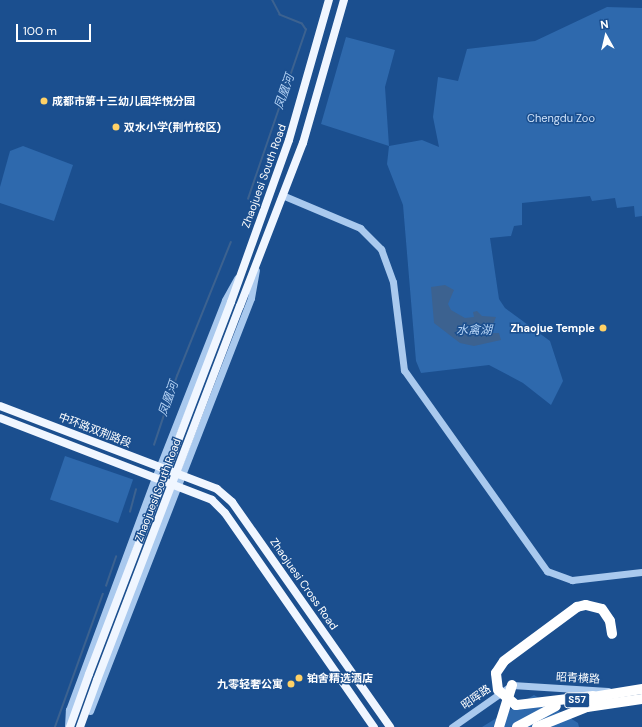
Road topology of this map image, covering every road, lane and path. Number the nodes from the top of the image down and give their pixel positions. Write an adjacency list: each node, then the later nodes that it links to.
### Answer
1 (329, 0): 5 (main road, Zhaojuesi South Road)
2 (344, 0): 3 (main road, Zhaojuesi South Road)
3 (282, 195): 4 (main road, Zhaojuesi South Road); 12 (street)
4 (258, 262): 9 (street, Zhaojuesi South Road); 21 (main road, Zhaojuesi South Road, bridge)
5 (244, 266): 8 (street, Zhaojuesi South Road); 20 (main road, Zhaojuesi South Road, bridge)
6 (0, 406): 8 (main road, 中环路双荆路段)
7 (0, 418): 10 (main road)
8 (159, 467): 9 (main road, 中环路双荆路段); 10 (street, Zhaojuesi South Road)
9 (182, 475): 11 (street, Zhaojuesi South Road); 23 (main road, Zhaojuesi Cross Road)
10 (155, 478): 11 (main road); 20 (street, Zhaojuesi South Road)
11 (178, 486): 21 (street, Zhaojuesi South Road); 22 (main road)
12 (642, 572)
13 (612, 634): 17 (highway, bridge)
14 (512, 685): 16 (street, 昭青横路); 24 (street, 昭晖路); 25 (highway)
15 (642, 689): 17 (highway, S57, bridge)
16 (642, 692)
17 (593, 696): 26 (highway, S57, bridge)
18 (642, 698): 19 (highway, S57)
19 (588, 707): 27 (highway, S57); 28 (highway)
20 (69, 727)
21 (81, 727)
22 (374, 727)
23 (390, 727)
24 (452, 727)
25 (499, 727)
26 (516, 727)
27 (538, 727)
28 (553, 727)

